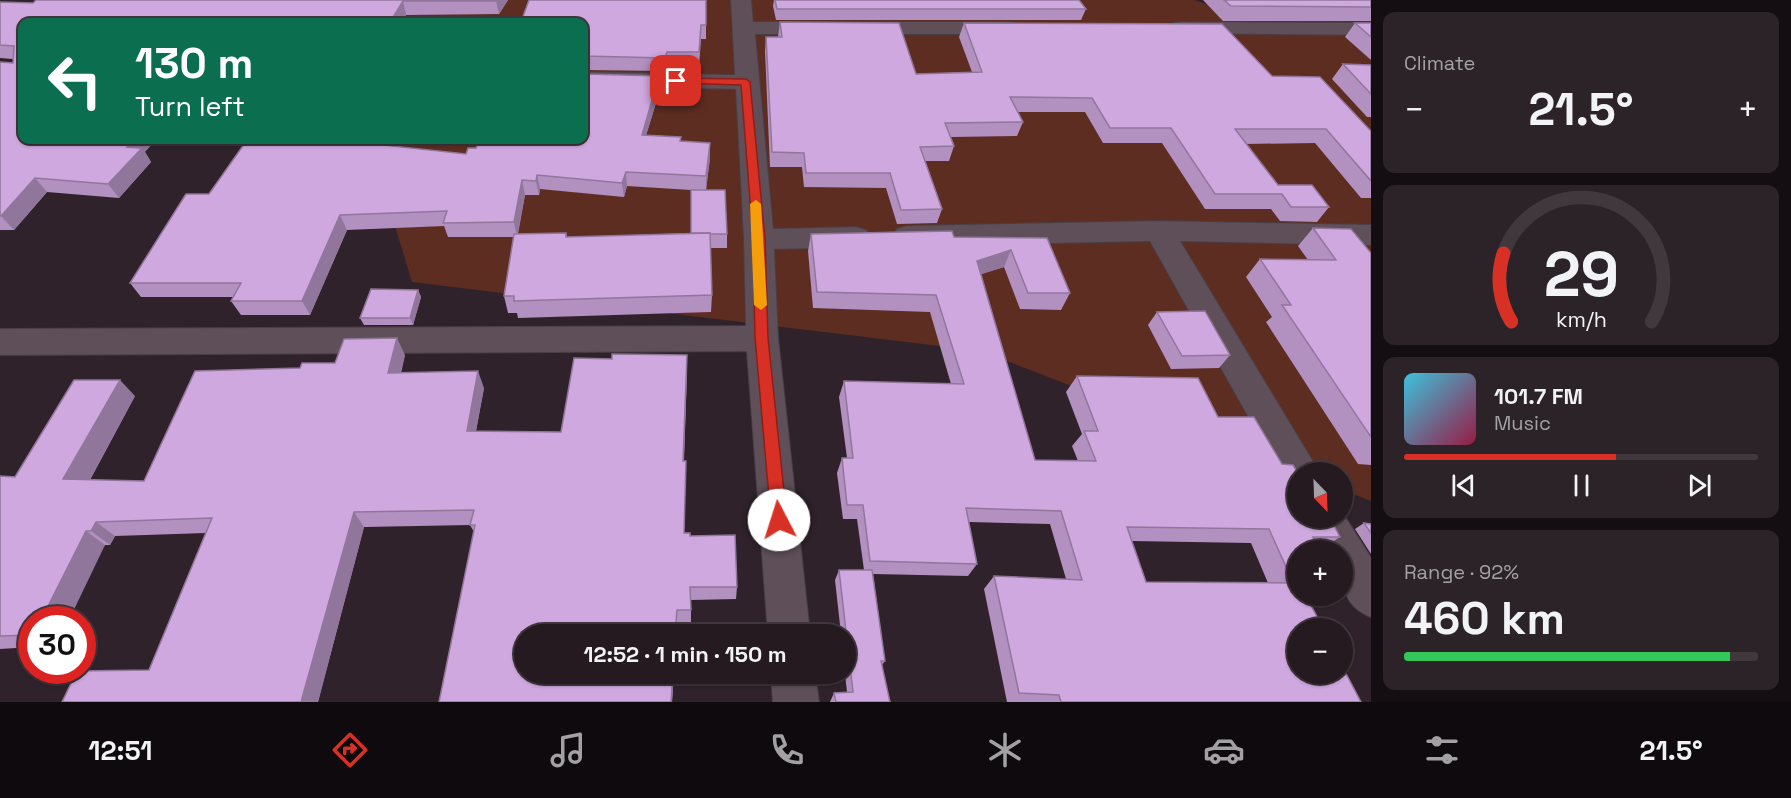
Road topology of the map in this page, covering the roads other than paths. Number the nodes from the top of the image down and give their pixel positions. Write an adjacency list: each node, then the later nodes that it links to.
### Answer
1 (742, 14): 2 (street); 6 (street)
2 (1028, 28)
3 (1158, 28): 4 (street)
4 (1371, 29)
5 (588, 79): 6 (street)
6 (746, 82): 9 (street)
7 (1159, 231): 8 (street); 9 (street); 12 (street)
8 (1371, 235)
9 (759, 239): 10 (street)
10 (762, 338): 11 (street); 15 (street)
11 (0, 342)
12 (1293, 462)
13 (1331, 528): 14 (street)
14 (1371, 597)
15 (788, 624)
16 (794, 684): 17 (street)
17 (796, 702)

